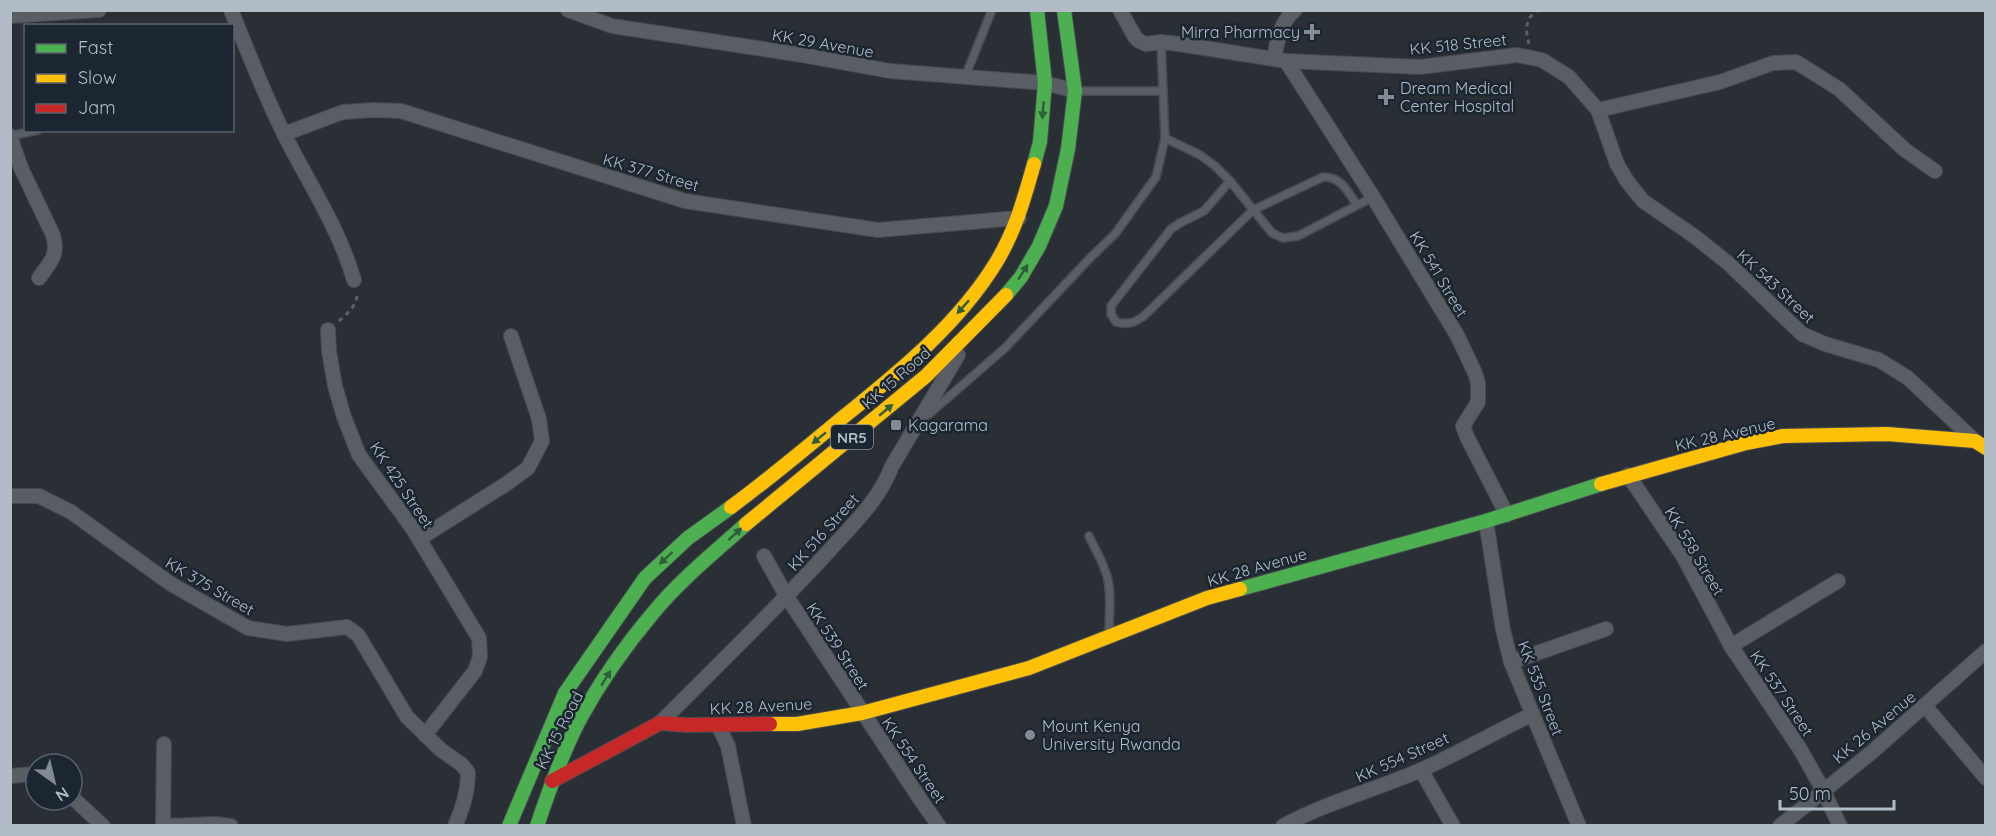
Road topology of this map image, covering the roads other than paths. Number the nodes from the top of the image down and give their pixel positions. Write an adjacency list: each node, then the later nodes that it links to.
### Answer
1 (99, 10): 9 (street)
2 (231, 10): 18 (street)
3 (568, 10): 12 (street, KK 29 Avenue)
4 (992, 10): 12 (lane)
5 (1037, 10): 13 (main road, KK 15 Road / NR5)
6 (1064, 10): 14 (main road, KK 15 Road / NR5)
7 (1120, 10): 10 (street, KK 518 Street)
8 (1295, 10): 11 (street)
9 (10, 16)
10 (1161, 42): 11 (street, KK 518 Street); 15 (lane)
11 (1280, 60): 16 (street, KK 518 Street); 23 (street, KK 541 Street)
12 (965, 77): 13 (street, KK 29 Avenue)
13 (1045, 83): 14 (street, KK 29 Avenue); 26 (main road, KK 15 Road / NR5, one-way to 26)
14 (1075, 91): 15 (lane); 30 (main road, KK 15 Road / NR5, one-way to 14)
15 (1163, 91): 20 (lane)
16 (1598, 110): 21 (street); 33 (street, KK 543 Street)
17 (29, 132): 19 (lane)
18 (284, 134): 26 (street, KK 377 Street); 28 (street)
19 (10, 136): 27 (street)
20 (1165, 138): 22 (lane); 32 (lane)
21 (1935, 171)
22 (1230, 181): 25 (lane); 25 (lane)
23 (1373, 197): 24 (lane); 36 (street, KK 541 Street)
24 (1357, 205): 25 (lane); 25 (lane)
25 (1254, 210)
26 (1019, 218): 66 (main road, KK 15 Road / NR5, one-way to 66)
27 (39, 278)
28 (354, 280)
29 (328, 330): 39 (street, KK 425 Street)
30 (971, 332): 32 (street, KK 516 Street); 57 (main road, KK 15 Road / NR5, one-way to 30)
31 (511, 336): 39 (street)
32 (917, 425): 42 (street, KK 516 Street)
33 (1980, 444): 34 (main road, KK 28 Avenue)
34 (1628, 476): 36 (main road, KK 28 Avenue); 45 (street, KK 558 Street)
35 (10, 496): 53 (street, KK 375 Street)
36 (1507, 514): 37 (main road, KK 28 Avenue)
37 (1486, 521): 44 (main road, KK 28 Avenue); 47 (street, KK 535 Street)
38 (1089, 536): 44 (lane)
39 (419, 539): 53 (street, KK 425 Street)
40 (764, 556): 42 (street, KK 539 Street)
41 (1838, 581): 45 (street)
42 (787, 597): 49 (street, KK 539 Street); 51 (street, KK 516 Street)
43 (1606, 629): 47 (street)
44 (1109, 637): 49 (main road, KK 28 Avenue)
45 (1731, 646): 58 (street, KK 537 Street)
46 (1986, 651): 48 (street, KK 26 Avenue)
47 (1511, 662): 50 (street, KK 535 Street)
48 (1925, 706): 56 (street); 58 (street, KK 26 Avenue)
49 (862, 713): 52 (main road, KK 28 Avenue); 69 (street, KK 554 Street)
50 (1533, 714): 55 (street, KK 554 Street); 73 (street, KK 535 Street)
51 (660, 723): 52 (main road, KK 28 Avenue); 57 (main road)
52 (718, 725): 68 (street)
53 (425, 735): 65 (street, KK 375 Street)
54 (164, 744): 62 (street)
55 (1421, 770): 60 (street, KK 554 Street); 72 (street)
56 (1986, 778)
57 (552, 781): 67 (main road, KK 15 Road / NR5)
58 (1823, 790): 74 (street, KK 26 Avenue); 75 (street, KK 537 Street)
59 (84, 808): 61 (street)
60 (1309, 812): 70 (street, KK 554 Street); 71 (street)
61 (103, 825)
62 (163, 825)
63 (168, 825): 64 (street)
64 (231, 825)
65 (456, 825)
66 (509, 825)
67 (537, 825)
68 (744, 825)
69 (939, 825)
70 (1283, 825)
71 (1313, 825)
72 (1453, 825)
73 (1579, 825)
74 (1780, 825)
75 (1840, 825)

